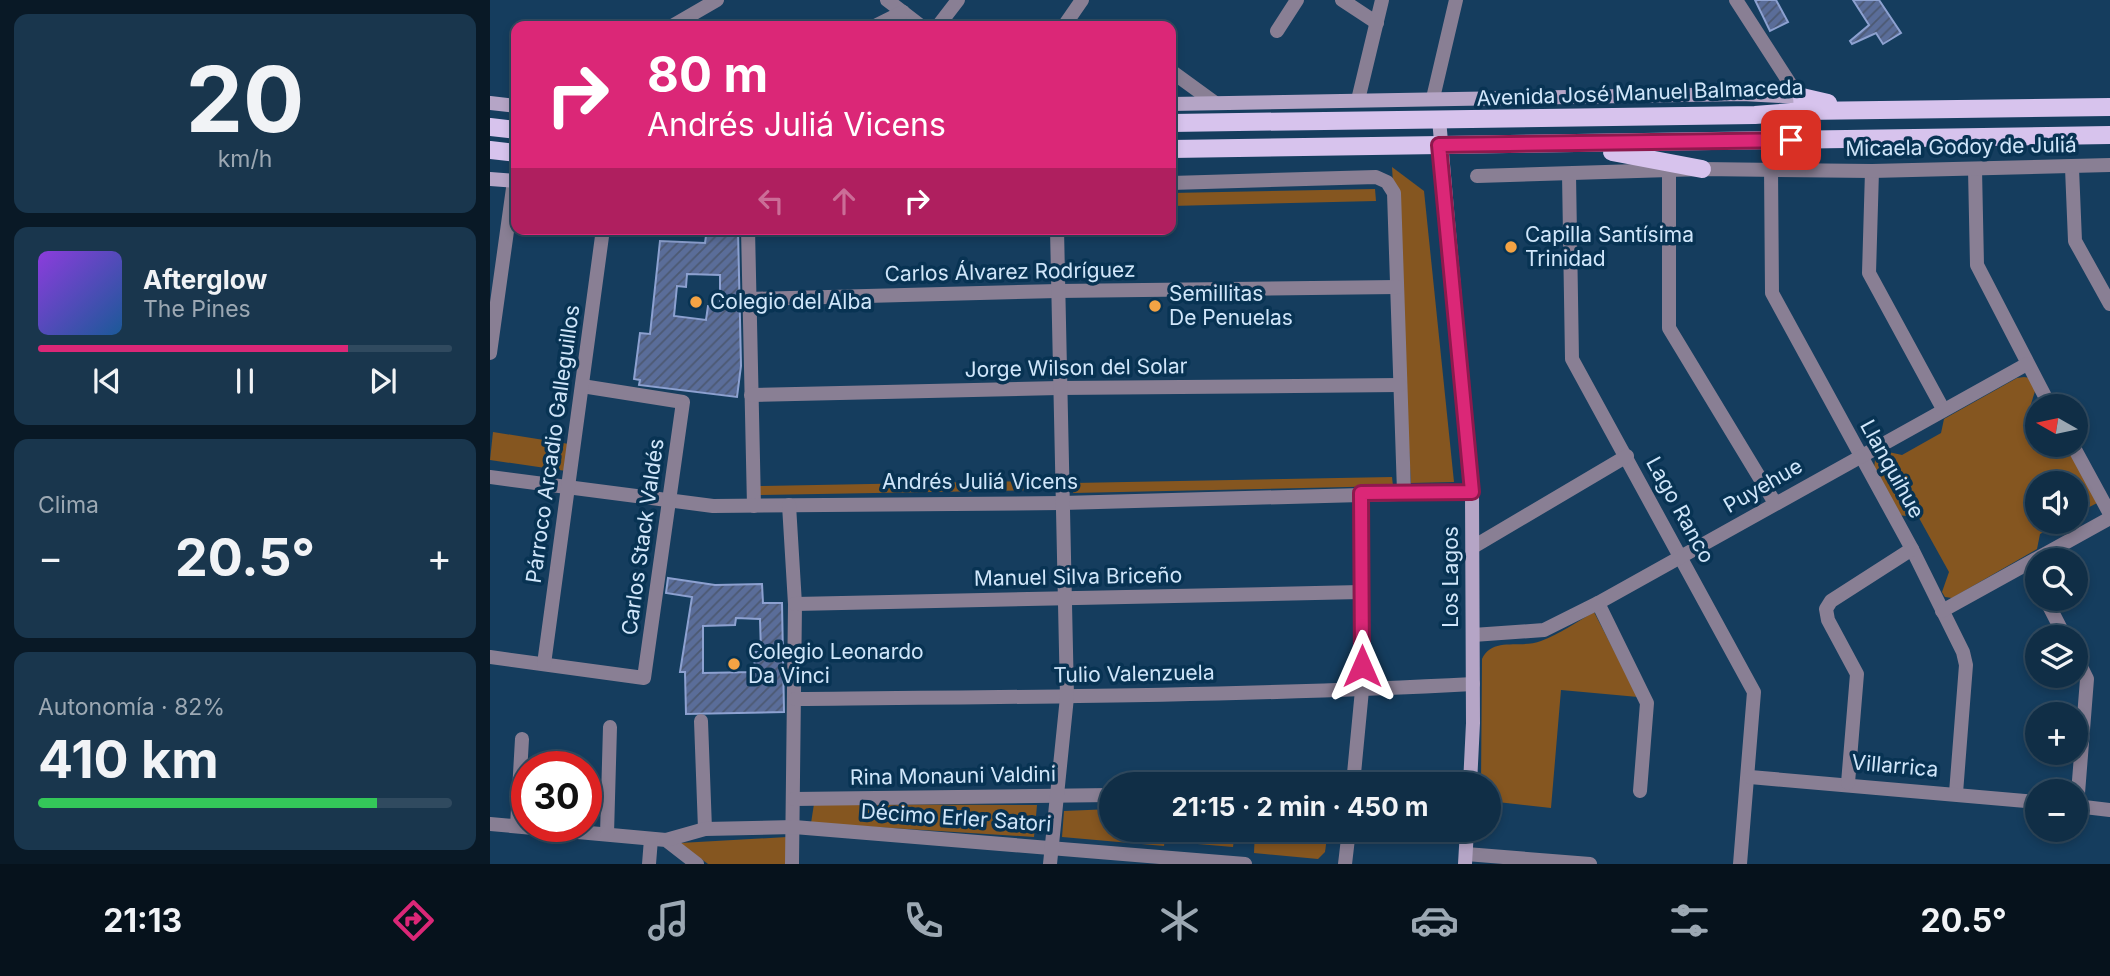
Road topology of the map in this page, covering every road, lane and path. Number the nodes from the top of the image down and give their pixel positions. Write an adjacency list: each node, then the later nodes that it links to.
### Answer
1 (887, 0): 10 (street)
2 (958, 0): 14 (street)
3 (1082, 0): 15 (street)
4 (1297, 0): 17 (street)
5 (1342, 0): 16 (street)
6 (1382, 0): 16 (street)
7 (1456, 0): 19 (street)
8 (1736, 0): 24 (street)
9 (714, 1): 11 (street)
10 (902, 12): 12 (street); 13 (street)
11 (680, 21)
12 (885, 21)
13 (914, 21)
14 (942, 21)
15 (1068, 21)
16 (1377, 23): 20 (street)
17 (1277, 31)
18 (1176, 75): 22 (street)
19 (1433, 99): 20 (main road); 24 (main road)
20 (1358, 100): 22 (main road)
21 (490, 103): 25 (main road)
22 (1215, 103): 23 (main road)
23 (1176, 104)
24 (1803, 104): 26 (main road, Avenida José Manuel Balmaceda); 27 (main road, Avenida José Manuel Balmaceda); 32 (main road)
25 (511, 105)
26 (2110, 107)
27 (1439, 119): 28 (main road, Avenida José Manuel Balmaceda); 34 (main road, Los Lagos)
28 (1176, 123)
29 (490, 127): 30 (main road)
30 (511, 129)
31 (2110, 135): 32 (main road)
32 (1737, 141): 33 (main road)
33 (1592, 144): 34 (main road); 41 (main road)
34 (1439, 145): 35 (main road); 72 (main road, Los Lagos)
35 (1176, 149)
36 (490, 150): 37 (main road)
37 (511, 152)
38 (2110, 165): 40 (street, Micaela Godoy de Juliá)
39 (1771, 168): 41 (street, Micaela Godoy de Juliá); 44 (street, Micaela Godoy de Juliá); 66 (street, Llanquihue)
40 (2072, 168): 42 (street, Micaela Godoy de Juliá); 57 (street)
41 (1702, 169): 43 (street, Micaela Godoy de Juliá)
42 (1975, 169): 44 (street, Micaela Godoy de Juliá); 59 (street)
43 (1669, 170): 45 (street, Micaela Godoy de Juliá); 76 (street)
44 (1872, 171): 65 (street)
45 (1569, 174): 46 (street, Micaela Godoy de Juliá); 67 (street, Lago Ranco)
46 (1476, 176)
47 (490, 179): 48 (main road)
48 (511, 181)
49 (1176, 183): 54 (street)
50 (511, 209): 58 (street)
51 (602, 235): 61 (street, Párroco Arcadio Galleguillos)
52 (748, 235): 56 (street)
53 (1057, 235): 55 (street)
54 (1397, 287): 55 (street, Carlos Álvarez Rodríguez); 60 (street)
55 (1058, 290): 56 (street, Carlos Álvarez Rodríguez); 62 (street)
56 (749, 299): 64 (street)
57 (2110, 304)
58 (490, 353)
59 (2027, 364): 63 (street); 65 (street, Puyehue)
60 (1401, 385): 62 (street, Jorge Wilson del Solar); 71 (street)
61 (582, 386): 70 (street, Párroco Arcadio Galleguillos); 74 (street, Carlos Stack Valdés)
62 (1059, 388): 64 (street, Jorge Wilson del Solar); 75 (street)
63 (2043, 394)
64 (751, 395): 78 (street)
65 (1942, 409): 66 (street, Puyehue)
66 (1860, 455): 76 (street, Puyehue); 81 (street, Llanquihue)
67 (1627, 456): 80 (street); 83 (street, Lago Ranco)
68 (2079, 457): 79 (street)
69 (490, 477): 70 (street, Andrés Juliá Vicens)
70 (568, 488): 74 (street, Andrés Juliá Vicens); 92 (street, Párroco Arcadio Galleguillos)
71 (1404, 492): 72 (street, Andrés Juliá Vicens); 73 (street, Andrés Juliá Vicens)
72 (1472, 492): 80 (main road, Los Lagos)
73 (1361, 493): 75 (street, Andrés Juliá Vicens); 85 (street)
74 (669, 500): 78 (street, Andrés Juliá Vicens); 92 (street, Carlos Stack Valdés)
75 (1062, 503): 77 (street, Andrés Juliá Vicens); 86 (street)
76 (1775, 503): 83 (street, Puyehue)
77 (789, 505): 78 (street, Andrés Juliá Vicens); 88 (street)
78 (754, 506)
79 (2110, 516): 82 (street)
80 (1473, 547): 90 (main road, Los Lagos)
81 (1912, 548): 89 (street, Llanquihue); 106 (street)
82 (2055, 548)
83 (1682, 557): 87 (street, Puyehue); 104 (street, Lago Ranco)
84 (2025, 566): 89 (street)
85 (1361, 592): 86 (street, Manuel Silva Briceño); 95 (street)
86 (1064, 598): 88 (street, Manuel Silva Briceño); 96 (street)
87 (1598, 603): 90 (street, Puyehue); 107 (street)
88 (795, 604): 97 (street)
89 (1942, 611): 108 (street, Llanquihue)
90 (1473, 635): 93 (main road, Los Lagos)
91 (490, 657): 92 (street)
92 (544, 664)
93 (1473, 684): 95 (street, Tulio Valenzuela); 103 (main road, Los Lagos)
94 (2086, 688): 105 (street)
95 (1362, 690): 96 (street, Tulio Valenzuela); 102 (street)
96 (1067, 697): 97 (street, Tulio Valenzuela); 110 (street)
97 (796, 699): 111 (street)
98 (701, 721): 118 (street)
99 (610, 727): 120 (street)
100 (522, 738): 101 (street)
101 (521, 751)
102 (1354, 772)
103 (1470, 772)
104 (1750, 777): 106 (street, Villarrica); 132 (street, Lago Ranco)
105 (2078, 779)
106 (1848, 783): 108 (street, Villarrica)
107 (1640, 791)
108 (1956, 793): 112 (street, Villarrica)
109 (1099, 794): 110 (street, Rina Monauni Valdini)
110 (1057, 795): 111 (street, Rina Monauni Valdini); 123 (street)
111 (794, 799): 117 (street)
112 (2025, 801)
113 (2088, 807): 114 (street)
114 (2110, 810)
115 (490, 824): 116 (street)
116 (511, 826)
117 (794, 827): 118 (street, Décimo Erler Satori); 123 (street, Décimo Erler Satori); 127 (street)
118 (705, 829): 121 (street, Décimo Erler Satori)
119 (602, 834): 120 (street)
120 (607, 834): 121 (street)
121 (658, 839): 125 (street); 126 (street)
122 (1348, 842): 130 (street)
123 (1052, 846): 128 (street); 129 (street, Décimo Erler Satori)
124 (1466, 859): 131 (street)
125 (649, 864)
126 (698, 864)
127 (792, 864)
128 (1050, 864)
129 (1245, 864)
130 (1345, 864)
131 (1584, 864)
132 (1740, 864)

